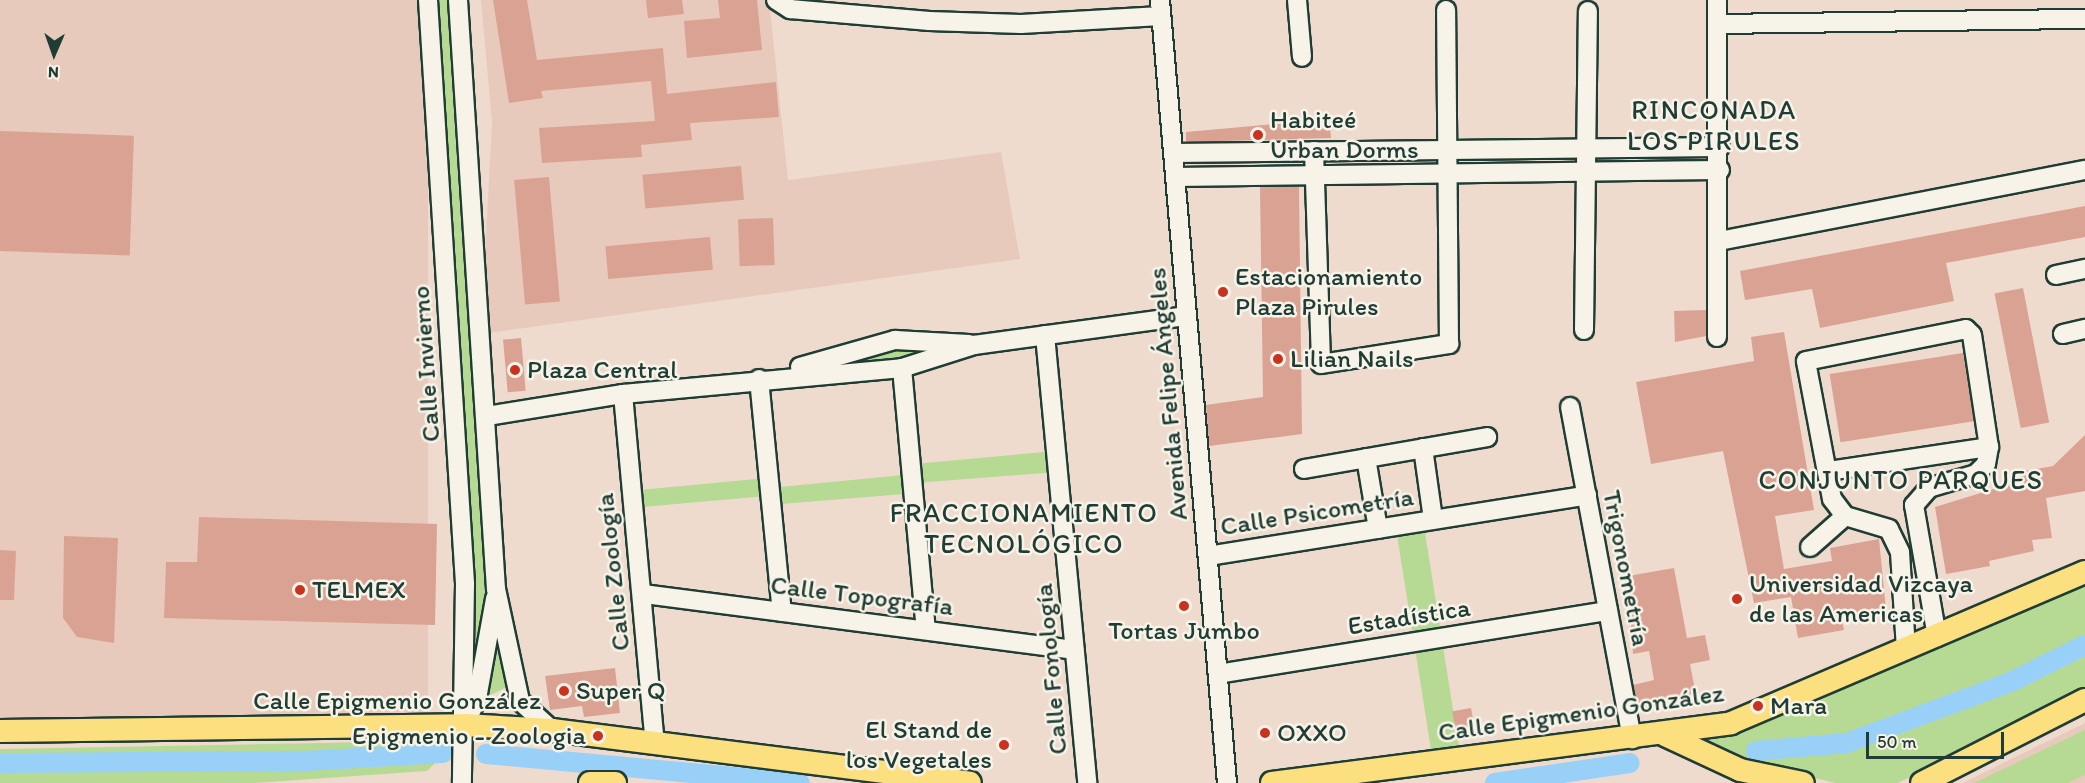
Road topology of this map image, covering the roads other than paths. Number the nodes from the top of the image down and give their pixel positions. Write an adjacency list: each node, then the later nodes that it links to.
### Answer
1 (428, 0): 63 (street, Calle Invierno)
2 (458, 0): 37 (street)
3 (776, 0): 6 (street)
4 (1297, 0): 11 (street)
5 (1717, 0): 10 (street)
6 (1161, 8): 16 (street, Avenida Felipe Ángeles)
7 (1446, 10): 14 (street)
8 (1587, 11): 13 (street)
9 (2085, 19): 10 (street)
10 (1717, 24): 12 (street)
11 (1302, 57)
12 (1720, 147): 13 (street); 17 (street)
13 (1583, 148): 14 (street); 19 (street)
14 (1448, 150): 15 (street); 20 (street)
15 (1314, 151): 16 (street); 21 (street)
16 (1173, 153): 22 (street, Avenida Felipe Ángeles)
17 (1720, 170): 19 (street); 23 (street)
18 (2085, 170): 23 (street)
19 (1583, 171): 20 (street); 28 (street)
20 (1448, 173): 21 (street); 21 (street)
21 (1314, 175): 22 (street)
22 (1175, 177): 26 (street, Avenida Felipe Ángeles)
23 (1719, 241): 31 (street)
24 (2085, 269): 25 (street)
25 (2056, 275)
26 (1187, 316): 30 (street); 50 (street, Avenida Felipe Ángeles)
27 (2085, 329): 29 (street)
28 (1584, 330)
29 (2063, 334)
30 (1045, 335): 32 (street); 59 (street, Calle Fonología)
31 (1717, 337)
32 (974, 345): 33 (street); 34 (street)
33 (902, 368): 34 (street); 57 (street)
34 (759, 379): 35 (street); 56 (street)
35 (623, 394): 37 (street); 54 (street, Calle Zoología)
36 (1570, 407): 44 (street, Trigonometría)
37 (487, 416): 53 (street)
38 (1487, 437): 40 (street)
39 (1989, 447): 43 (street); 43 (street); 49 (street)
40 (1423, 448): 41 (street); 46 (street, Calle Psicometría)
41 (1366, 458): 42 (street); 47 (street)
42 (1304, 469)
43 (1828, 471): 45 (street)
44 (1587, 495): 46 (street, Calle Psicometría); 55 (street, Trigonometría)
45 (1845, 516): 48 (street); 51 (street)
46 (1434, 519): 47 (street, Calle Psicometría)
47 (1378, 529): 50 (street, Calle Psicometría)
48 (1810, 547)
49 (1923, 555): 51 (street); 58 (street)
50 (1208, 556): 61 (street, Avenida Felipe Ángeles)
51 (1902, 560): 60 (street)
52 (2085, 572): 58 (main road, Calle Epigmenio González)
53 (496, 589): 63 (street); 64 (street)
54 (644, 594): 56 (street, Calle Topografía); 68 (street, Calle Zoología)
55 (1608, 611): 61 (street, Estadística); 67 (street, Trigonometría)
56 (782, 612): 57 (street, Calle Topografía)
57 (926, 630): 59 (street, Calle Topografía)
58 (1937, 637): 60 (main road, Calle Epigmenio González)
59 (1074, 650): 73 (street, Calle Fonología)
60 (1906, 650): 66 (main road, Calle Epigmenio González)
61 (1218, 674): 74 (street, Avenida Felipe Ángeles)
62 (2085, 700): 77 (main road)
63 (463, 729): 64 (main road, Calle Epigmenio González); 65 (main road, Calle Epigmenio González); 69 (street, Calle Invierno)
64 (552, 729): 68 (main road, Calle Epigmenio González)
65 (0, 731)
66 (1665, 735): 67 (main road, Calle Epigmenio González); 76 (main road)
67 (1632, 739): 75 (main road, Calle Epigmenio González)
68 (655, 744): 72 (main road, Calle Epigmenio González)
69 (463, 781)
70 (590, 783): 71 (main road)
71 (615, 783)
72 (970, 783)
73 (1087, 783)
74 (1227, 783)
75 (1272, 783)
76 (1803, 783)
77 (1922, 783)

